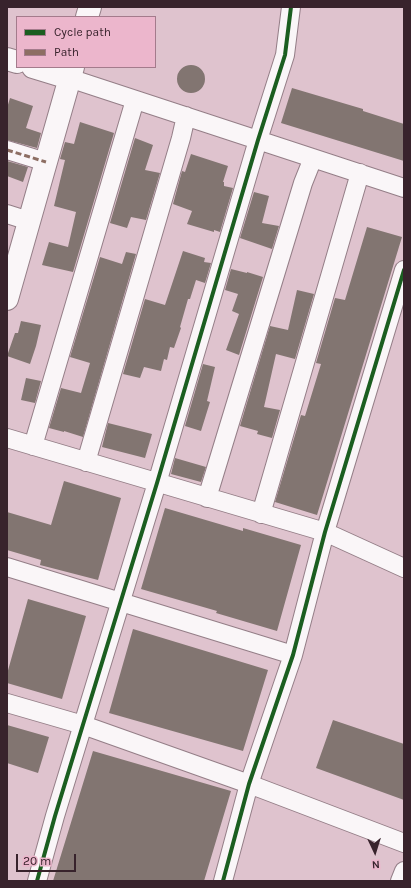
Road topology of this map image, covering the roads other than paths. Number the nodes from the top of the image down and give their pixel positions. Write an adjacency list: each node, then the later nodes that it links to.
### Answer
1 (291, 7): 6 (street)
2 (39, 68): 3 (street)
3 (71, 73): 4 (street); 9 (street)
4 (135, 100): 5 (street); 17 (street)
5 (186, 116): 6 (street); 18 (street)
6 (258, 140): 8 (street); 19 (street)
7 (7, 150): 9 (street)
8 (313, 158): 10 (street); 20 (street)
9 (46, 162): 13 (street)
10 (360, 173): 11 (street); 21 (street)
11 (404, 188)
12 (7, 214): 13 (street)
13 (29, 220): 15 (street)
14 (404, 270): 22 (street)
15 (7, 299)
16 (7, 438): 17 (street)
17 (33, 446): 18 (street)
18 (86, 462): 19 (street)
19 (157, 483): 20 (street); 25 (street)
20 (208, 498): 21 (street)
21 (261, 514): 22 (street)
22 (325, 532): 24 (street); 26 (street)
23 (7, 567): 25 (street)
24 (404, 568)
25 (120, 602): 26 (street); 28 (street)
26 (293, 655): 29 (street)
27 (7, 703): 28 (street)
28 (82, 725): 29 (street); 32 (street)
29 (249, 784): 30 (street); 33 (street)
30 (404, 843)
31 (404, 871): 34 (street)
32 (37, 881)
33 (222, 881)
34 (400, 881)

